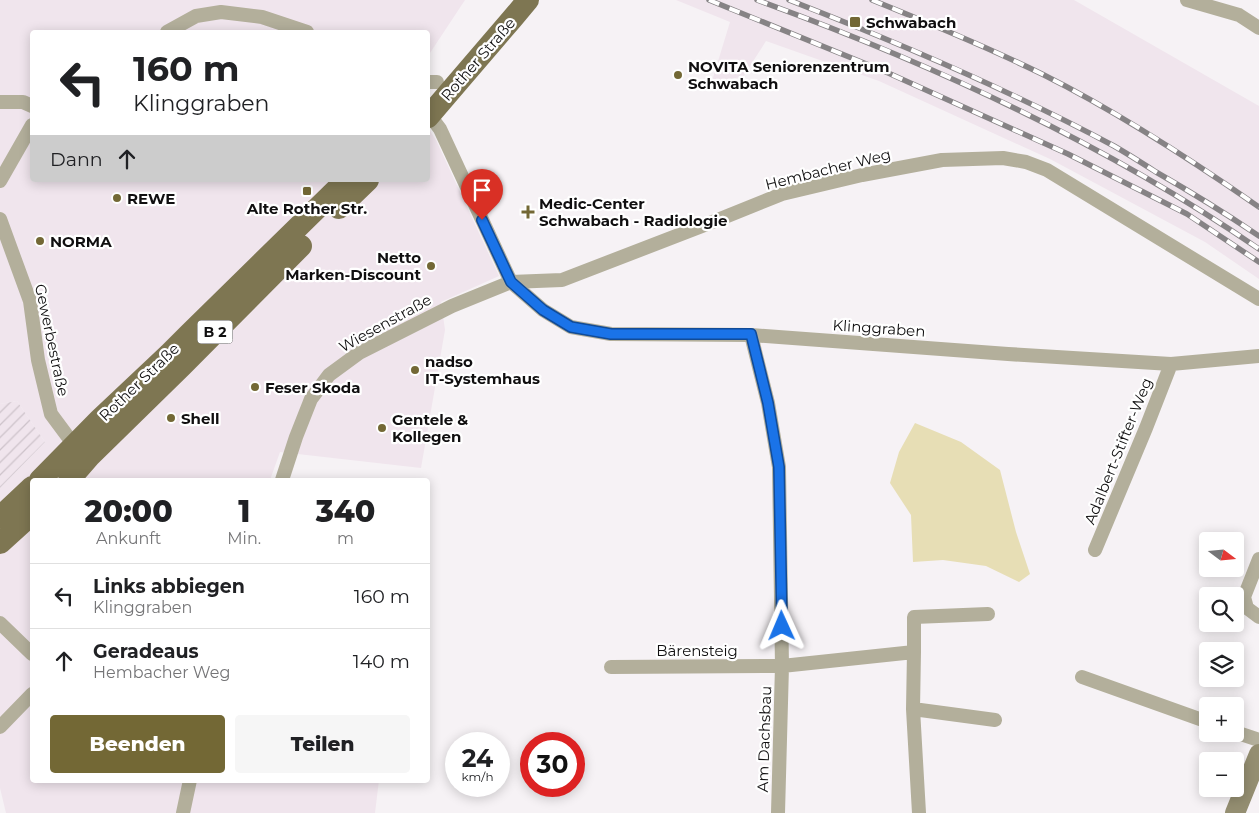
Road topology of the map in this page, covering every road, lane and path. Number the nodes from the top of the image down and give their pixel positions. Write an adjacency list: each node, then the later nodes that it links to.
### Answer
1 (508, 0): 7 (main road, Rother Straße)
2 (528, 0): 8 (main road, Rother Straße)
3 (1187, 0): 4 (street)
4 (1259, 28)
5 (171, 30): 6 (street)
6 (300, 30)
7 (430, 99)
8 (430, 99)
9 (0, 102): 11 (street)
10 (430, 103): 17 (street)
11 (30, 105)
12 (30, 128): 13 (street)
13 (0, 181)
14 (344, 182): 22 (main road, Rother Straße / B 2)
15 (366, 182): 22 (main road, Rother Straße / B 2)
16 (0, 219): 22 (street, Gewerbestraße)
17 (511, 282): 18 (street, Hembacher Weg); 19 (street, Klinggraben); 25 (street, Wiesenstraße)
18 (1259, 299)
19 (751, 334): 21 (street, Klinggraben); 37 (street, Am Dachsbau)
20 (1259, 356): 21 (street, Klinggraben)
21 (1171, 364): 30 (street, Adalbert-Stifter-Weg)
22 (81, 451): 23 (main road, Rother Straße / B 2); 24 (main road, Rother Straße / B 2)
23 (43, 478)
24 (70, 478)
25 (283, 478)
26 (30, 489): 28 (main road)
27 (30, 516): 29 (main road)
28 (0, 517)
29 (0, 543)
30 (1095, 550)
31 (1259, 559): 33 (street)
32 (988, 614): 36 (street)
33 (1259, 617)
34 (0, 623): 35 (street)
35 (30, 652)
36 (914, 652): 37 (street, Bärensteig); 41 (street)
37 (782, 666): 38 (street, Bärensteig); 50 (street, Am Dachsbau)
38 (611, 667)
39 (1082, 677): 42 (street)
40 (30, 696): 44 (street)
41 (913, 709): 43 (street); 51 (street)
42 (1199, 719)
43 (994, 720)
44 (0, 727)
45 (1244, 735): 46 (street)
46 (1259, 740)
47 (1259, 754): 52 (main road)
48 (189, 783): 49 (street)
49 (184, 813)
50 (778, 813)
51 (919, 813)
52 (1235, 813)

